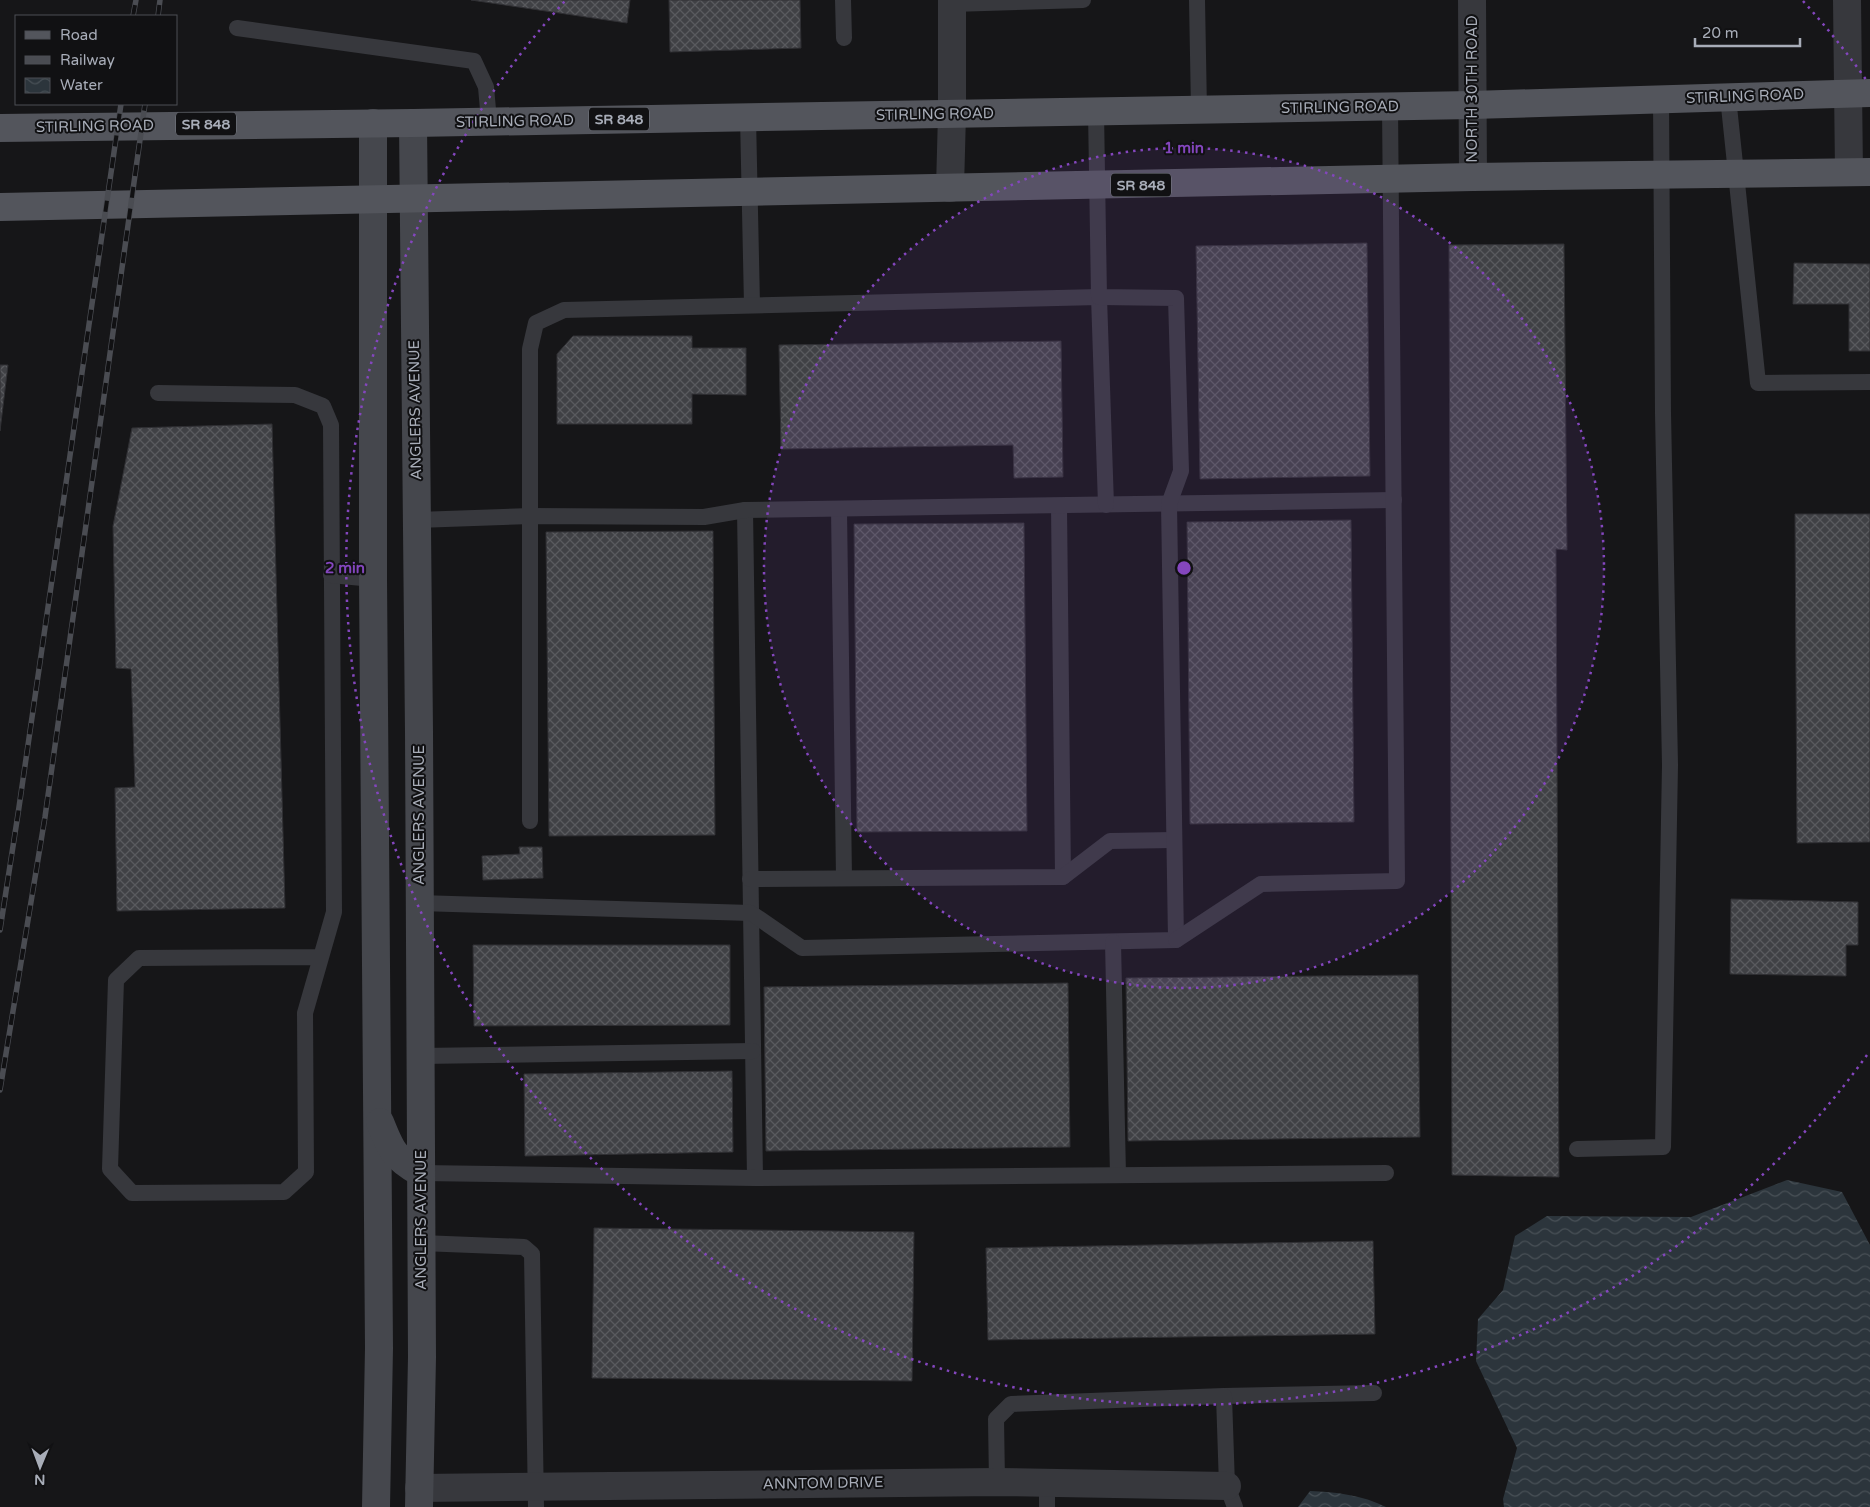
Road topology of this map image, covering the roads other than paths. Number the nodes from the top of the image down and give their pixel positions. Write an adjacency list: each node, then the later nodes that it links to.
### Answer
1 (843, 0): 8 (lane)
2 (1083, 0): 6 (lane)
3 (1197, 0): 14 (lane)
4 (1472, 0): 12 (street, NORTH 30TH ROAD)
5 (1847, 0): 9 (street)
6 (952, 2): 16 (street)
7 (237, 28): 18 (lane)
8 (844, 38)
9 (1859, 93): 10 (main road, STIRLING ROAD / SR 848); 22 (street)
10 (1728, 97): 11 (main road, STIRLING ROAD / SR 848); 23 (lane)
11 (1661, 98): 12 (main road, STIRLING ROAD / SR 848); 24 (lane)
12 (1472, 104): 13 (main road, STIRLING ROAD / SR 848); 25 (street, NORTH 30TH ROAD)
13 (1390, 106): 14 (main road, STIRLING ROAD / SR 848); 26 (lane)
14 (1199, 110): 15 (main road, STIRLING ROAD / SR 848)
15 (1096, 111): 16 (main road, STIRLING ROAD / SR 848); 27 (lane)
16 (952, 114): 17 (main road, STIRLING ROAD / SR 848); 28 (street)
17 (748, 117): 18 (main road, STIRLING ROAD / SR 848); 29 (lane)
18 (489, 120): 20 (main road, STIRLING ROAD / SR 848)
19 (373, 123): 20 (main road, STIRLING ROAD / SR 848); 21 (main road, STIRLING ROAD / SR 848); 31 (street)
20 (413, 123): 30 (street, ANGLERS AVENUE)
21 (0, 128)
22 (1860, 172): 23 (main road, SR 848)
23 (1736, 174): 24 (main road, SR 848); 35 (lane)
24 (1661, 175): 25 (main road, SR 848); 60 (lane)
25 (1473, 177): 26 (main road, SR 848)
26 (1391, 179): 27 (main road, SR 848); 37 (lane)
27 (1097, 186): 28 (main road, SR 848); 33 (lane)
28 (950, 188): 29 (main road, SR 848)
29 (750, 192): 30 (main road, SR 848); 34 (lane)
30 (413, 198): 31 (main road, SR 848); 44 (street, ANGLERS AVENUE)
31 (372, 199): 32 (main road, SR 848); 46 (street)
32 (0, 207)
33 (1099, 297): 34 (lane); 38 (lane); 39 (lane)
34 (752, 305): 43 (lane)
35 (1870, 382)
36 (158, 393): 45 (lane)
37 (1394, 500): 38 (lane); 54 (lane)
38 (1169, 504): 39 (lane); 48 (lane)
39 (1106, 505): 40 (lane)
40 (1058, 506): 41 (lane); 49 (lane)
41 (839, 509): 42 (lane); 50 (lane)
42 (745, 510): 43 (lane); 51 (lane)
43 (531, 516): 44 (lane); 47 (lane)
44 (417, 520): 52 (street, ANGLERS AVENUE)
45 (331, 574): 46 (lane); 56 (lane)
46 (373, 579): 59 (street)
47 (530, 821)
48 (1174, 840): 49 (lane); 54 (lane)
49 (1063, 877): 50 (lane)
50 (844, 878): 51 (lane)
51 (750, 879): 53 (lane)
52 (419, 903): 53 (lane); 58 (street, ANGLERS AVENUE)
53 (751, 913): 55 (lane); 57 (lane)
54 (1176, 940): 55 (lane)
55 (1113, 942): 63 (lane)
56 (321, 957): 56 (lane)
57 (753, 1052): 58 (lane); 64 (lane)
58 (420, 1056): 61 (street, ANGLERS AVENUE)
59 (378, 1116): 61 (street); 73 (street)
60 (1577, 1149)
61 (421, 1173): 64 (lane); 65 (street, ANGLERS AVENUE)
62 (1386, 1173): 63 (lane)
63 (1118, 1175): 64 (lane)
64 (755, 1178)
65 (422, 1243): 70 (lane); 71 (street, ANGLERS AVENUE)
66 (1374, 1393): 67 (lane)
67 (1224, 1396): 68 (lane); 72 (lane)
68 (997, 1482): 69 (street, ANNTOM DRIVE); 70 (street, ANNTOM DRIVE)
69 (1047, 1494): 72 (street, ANNTOM DRIVE)
70 (536, 1496): 71 (street, ANNTOM DRIVE)
71 (419, 1497)
72 (1231, 1497)
73 (376, 1507)

